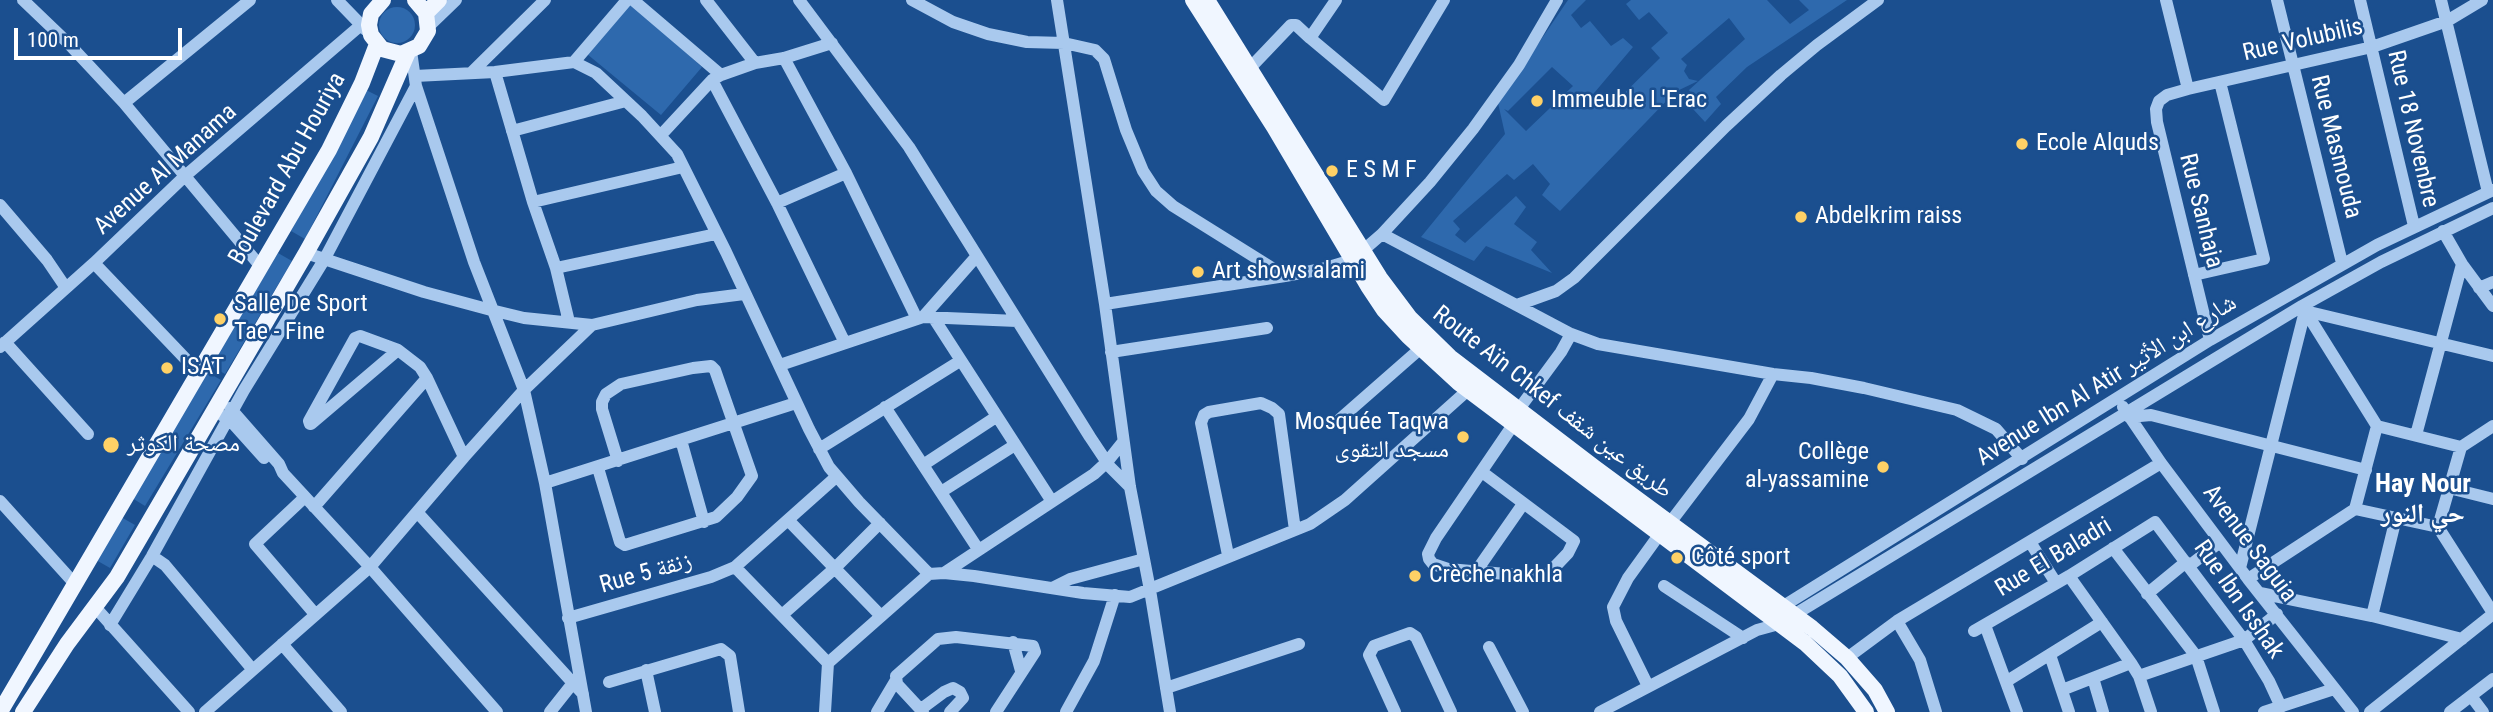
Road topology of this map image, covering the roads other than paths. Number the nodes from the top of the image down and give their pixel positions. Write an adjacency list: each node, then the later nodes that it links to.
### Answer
1 (23, 0): 47 (street)
2 (250, 0): 47 (street)
3 (337, 0): 28 (street)
4 (383, 0): 28 (main road, Boulevard Abu Houriya)
5 (415, 0): 26 (main road)
6 (439, 0): 26 (main road)
7 (456, 0): 26 (street)
8 (545, 0): 40 (street)
9 (626, 0): 35 (street)
10 (633, 0): 41 (street)
11 (706, 0): 36 (street)
12 (799, 0): 30 (street)
13 (912, 0): 31 (street)
14 (1058, 0): 31 (street)
15 (1193, 0): 63 (main road, Route Aïn Chkef طريق عين شقف)
16 (1207, 0): 38 (main road, Route Aïn Chkef طريق عين شقف)
17 (1336, 0): 29 (street)
18 (1444, 0): 29 (street)
19 (1557, 0): 61 (street)
20 (2166, 0): 44 (street)
21 (2277, 0): 37 (street, Rue Masmouda)
22 (2360, 0): 32 (street, Rue 18 Novenbre)
23 (2441, 0): 27 (street)
24 (2482, 0): 27 (street, Rue Volubilis)
25 (1874, 1): 78 (street)
26 (427, 20): 33 (main road)
27 (2446, 21): 32 (street, Rue Volubilis); 53 (street)
28 (370, 35): 33 (main road); 52 (street, Avenue Al Manama); 69 (main road, Boulevard Abu Houriya)
29 (1310, 38): 38 (street)
30 (832, 43): 34 (street); 64 (street)
31 (1064, 43): 72 (street); 77 (street)
32 (2372, 47): 37 (street, Rue Volubilis); 58 (street, Rue 18 Novenbre)
33 (410, 52): 42 (street); 62 (main road)
34 (784, 58): 36 (street); 51 (street)
35 (574, 62): 39 (street); 46 (street)
36 (755, 63): 41 (street)
37 (2294, 65): 43 (street, Rue Volubilis); 67 (street, Rue Masmouda)
38 (1250, 68): 63 (main road, Route Aïn Chkef طريق عين شقف)
39 (495, 72): 40 (street); 48 (street)
40 (471, 73): 42 (street)
41 (716, 77): 49 (street); 55 (street)
42 (416, 81): 65 (street); 81 (street)
43 (2220, 82): 44 (street, Rue Volubilis); 71 (street)
44 (2188, 89): 45 (street, Rue Volubilis)
45 (2167, 96): 71 (street, Rue Sanhaja)
46 (626, 101): 48 (street); 49 (street)
47 (124, 103): 52 (street)
48 (512, 131): 54 (street)
49 (661, 135): 50 (street)
50 (683, 167): 54 (street); 60 (street)
51 (846, 173): 55 (street); 82 (street)
52 (185, 176): 66 (street, Avenue Al Manama); 69 (street)
53 (2491, 191): 58 (street, Avenue Ibn Al Atir شارع ابن الأثير)
54 (533, 202): 70 (street)
55 (777, 203): 90 (street)
56 (0, 205): 74 (street)
57 (2493, 208): 59 (street, Avenue Ibn Al Atir شارع ابن الأثير)
58 (2414, 226): 67 (street, Avenue Ibn Al Atir شارع ابن الأثير)
59 (2443, 231): 68 (street); 80 (street, Avenue Ibn Al Atir شارع ابن الأثير)
60 (716, 234): 70 (street); 76 (street)
61 (1382, 234): 63 (street); 78 (street)
62 (306, 253): 65 (street); 105 (main road)
63 (1359, 256): 72 (street); 92 (main road, Route Aïn Chkef طريق عين شقف); 107 (main road, Route Aïn Chkef طريق عين شقف)
64 (976, 257): 82 (street); 83 (street)
65 (324, 260): 81 (street); 108 (street)
66 (94, 263): 74 (street, Avenue Al Manama); 98 (street)
67 (2342, 264): 88 (street, Avenue Ibn Al Atir شارع ابن الأثير)
68 (2462, 264): 75 (street); 91 (street)
69 (261, 267): 98 (main road, Boulevard Abu Houriya)
70 (556, 268): 84 (street)
71 (2194, 275): 88 (street, Rue Sanhaja)
72 (1285, 276): 77 (street)
73 (2493, 282): 75 (street)
74 (66, 288): 89 (street, Avenue Al Manama)
75 (2479, 288): 79 (street)
76 (744, 294): 85 (street); 97 (street)
77 (1105, 304): 94 (street)
78 (1517, 305): 87 (street)
79 (2493, 306)
80 (2304, 308): 91 (street); 109 (street, Avenue Ibn Al Atir شارع ابن الأثير); 114 (street); 121 (street)
81 (491, 310): 84 (street); 101 (street)
82 (924, 318): 83 (street); 90 (street); 96 (street)
83 (1017, 321): 127 (street)
84 (569, 322): 85 (street)
85 (592, 326): 101 (street)
86 (1267, 328): 94 (street)
87 (1571, 334): 99 (street); 107 (street)
88 (2210, 340): 103 (street, Avenue Ibn Al Atir شارع ابن الأثير)
89 (3, 344): 116 (street)
90 (845, 344): 97 (street)
91 (2441, 344): 95 (street); 117 (street)
92 (1420, 348): 102 (main road, Route Aïn Chkef طريق عين شقف); 111 (street)
93 (398, 350): 93 (street); 100 (street)
94 (1111, 352): 119 (street)
95 (2493, 356)
96 (960, 361): 106 (street); 110 (street)
97 (780, 365): 104 (street)
98 (199, 373): 172 (main road, Boulevard Abu Houriya)
99 (1773, 374): 125 (street); 153 (street)
100 (427, 378): 124 (street); 143 (street)
101 (524, 390): 124 (street); 134 (street)
102 (1468, 390): 113 (main road, Route Aïn Chkef طريق عين شقف); 152 (street)
103 (2117, 398): 109 (street, Avenue Saguia); 125 (street, Avenue Ibn Al Atir شارع ابن الأثير)
104 (796, 403): 112 (street); 123 (street)
105 (216, 406): 108 (street); 179 (main road)
106 (885, 407): 123 (street); 129 (street)
107 (1519, 409): 153 (main road, Route Aïn Chkef طريق عين شقف)
108 (232, 414): 138 (street); 159 (street)
109 (2128, 414): 121 (street); 128 (street, Avenue Saguia); 180 (street, Avenue Ibn Al Atir شارع ابن الأثير)
110 (996, 417): 120 (street); 129 (street)
111 (1340, 419)
112 (733, 424): 118 (street); 126 (street); 148 (street)
113 (1513, 425): 132 (street); 153 (main road, Route Aïn Chkef طريق عين شقف)
114 (2377, 426): 117 (street); 131 (street)
115 (2493, 426): 122 (street)
116 (88, 434)
117 (2416, 435): 122 (street)
118 (681, 440): 126 (street); 148 (street)
119 (1123, 442): 127 (street); 135 (street)
120 (1015, 445): 137 (street); 140 (street)
121 (2271, 446): 131 (street); 164 (street)
122 (2461, 447): 136 (street)
123 (819, 449): 133 (street)
124 (464, 457): 145 (street)
125 (2022, 459): 180 (street, Avenue Ibn Al Atir شارع ابن الأثير)
126 (618, 461): 130 (street)
127 (1107, 463): 135 (street); 140 (street)
128 (2161, 463): 154 (street); 155 (street, Avenue Saguia)
129 (923, 465): 137 (street)
130 (598, 468): 134 (street); 148 (street)
131 (2366, 470): 144 (street)
132 (1482, 472): 142 (street); 166 (street)
133 (836, 477): 147 (street, Rue 5 زنقة); 150 (street)
134 (545, 483): 187 (street)
135 (1130, 486): 160 (street)
136 (2449, 488): 139 (street); 151 (street)
137 (941, 492): 157 (street)
138 (305, 497): 143 (street); 181 (street)
139 (2493, 499)
140 (1051, 500): 157 (street)
141 (0, 501): 172 (street)
142 (1523, 503): 166 (street); 166 (street)
143 (314, 507): 162 (street)
144 (2355, 509): 146 (street); 170 (street)
145 (417, 512): 162 (street); 213 (street)
146 (2396, 519): 151 (street); 186 (street)
147 (789, 521): 163 (street, Rue 5 زنقة); 165 (street)
148 (704, 522)
149 (2155, 522): 156 (street, Rue El Baladri); 161 (street, Rue Ibn Isshak)
150 (880, 523): 165 (street); 168 (street)
151 (2438, 527): 183 (street)
152 (1295, 530): 158 (street); 158 (street)
153 (1664, 530): 180 (main road, Route Aïn Chkef طريق عين شقف); 188 (main road, Route Aïn Chkef طريق عين شقف); 214 (street)
154 (2031, 542): 171 (street); 189 (street)
155 (2220, 542): 161 (street); 164 (street, Avenue Saguia)
156 (2113, 548): 169 (street, Rue El Baladri); 177 (street)
157 (978, 549): 167 (street)
158 (1228, 555): 175 (street)
159 (152, 556): 191 (street); 204 (street)
160 (1144, 559): 174 (street); 175 (street)
161 (2188, 564): 177 (street); 194 (street, Rue Ibn Isshak)
162 (370, 567): 181 (street); 228 (street)
163 (735, 567): 184 (street); 187 (street, Rue 5 زنقة)
164 (2240, 568): 170 (street, Avenue Saguia)
165 (834, 569): 184 (street); 185 (street)
166 (1478, 570)
167 (944, 573): 168 (street); 174 (street)
168 (929, 574): 185 (street)
169 (2069, 576): 171 (street, Rue El Baladri); 190 (street)
170 (2249, 579): 176 (street, Avenue Saguia)
171 (2056, 583): 211 (street, Rue El Baladri)
172 (75, 584): 223 (main road, Boulevard Abu Houriya)
173 (1664, 586): 192 (street)
174 (1052, 588): 178 (street)
175 (1150, 590): 178 (street); 215 (street)
176 (2260, 593): 182 (street, Avenue Saguia); 186 (street)
177 (2147, 594): 200 (street)
178 (1115, 596): 237 (street)
179 (95, 607): 191 (street); 224 (main road)
180 (1788, 610): 188 (street, Avenue Ibn Al Atir شارع ابن الأثير); 201 (main road, Route Aïn Chkef طريق عين شقف)
181 (315, 614): 196 (street)
182 (2277, 614): 194 (street); 216 (street, Avenue Saguia)
183 (2493, 614): 193 (street)
184 (782, 615): 202 (street)
185 (881, 616): 202 (street)
186 (2372, 616): 193 (street)
187 (568, 618): 218 (street)
188 (1774, 621): 192 (street, Avenue Ibn Al Atir شارع ابن الأثير); 243 (main road, Route Aïn Chkef طريق عين شقف)
189 (1897, 621): 201 (street); 245 (street)
190 (2102, 622): 199 (street); 203 (street)
191 (110, 625): 225 (street)
192 (1743, 638): 214 (street, Avenue Ibn Al Atir شارع ابن الأثير)
193 (2462, 639): 253 (street)
194 (2244, 640): 200 (street); 221 (street, Rue Ibn Isshak)
195 (1013, 642): 206 (street); 206 (street); 210 (street)
196 (282, 643): 204 (street); 227 (street)
197 (1299, 644): 215 (street)
198 (1489, 647): 241 (street)
199 (2050, 655): 211 (street); 217 (street)
200 (2196, 656): 207 (street); 250 (street)
201 (1847, 658): 244 (main road, Route Aïn Chkef طريق عين شقف)
202 (828, 663): 233 (street)
203 (2131, 663): 207 (street); 208 (street)
204 (253, 670): 226 (street)
205 (646, 670): 212 (street); 231 (street); 232 (street)
206 (1021, 671): 236 (street)
207 (2139, 676): 249 (street)
208 (2093, 678): 217 (street); 248 (street)
209 (2493, 679): 219 (street)
210 (895, 680): 222 (street); 234 (street)
211 (2007, 681): 246 (street)
212 (609, 682)
213 (573, 683): 218 (street); 229 (street)
214 (1648, 686): 220 (street, Avenue Ibn Al Atir شارع ابن الأثير)
215 (1166, 688): 238 (street)
216 (2334, 689): 221 (street); 252 (street, Avenue Saguia)
217 (2062, 690): 247 (street)
218 (583, 694): 230 (street)
219 (2471, 695): 254 (street); 255 (street)
220 (1624, 706): 242 (street, Avenue Ibn Al Atir شارع ابن الأثير)
221 (2281, 707): 251 (street)
222 (922, 711): 235 (street)
223 (0, 712)
224 (23, 712)
225 (189, 712)
226 (205, 712)
227 (341, 712)
228 (497, 712)
229 (550, 712)
230 (586, 712)
231 (655, 712)
232 (739, 712)
233 (825, 712)
234 (877, 712)
235 (950, 712)
236 (996, 712)
237 (1066, 712)
238 (1170, 712)
239 (1395, 712): 240 (street)
240 (1451, 712)
241 (1523, 712)
242 (1600, 712)
243 (1866, 712)
244 (1887, 712)
245 (1936, 712)
246 (2017, 712)
247 (2069, 712)
248 (2103, 712)
249 (2151, 712)
250 (2214, 712)
251 (2264, 712)
252 (2353, 712)
253 (2370, 712)
254 (2450, 712)
255 (2483, 712)

